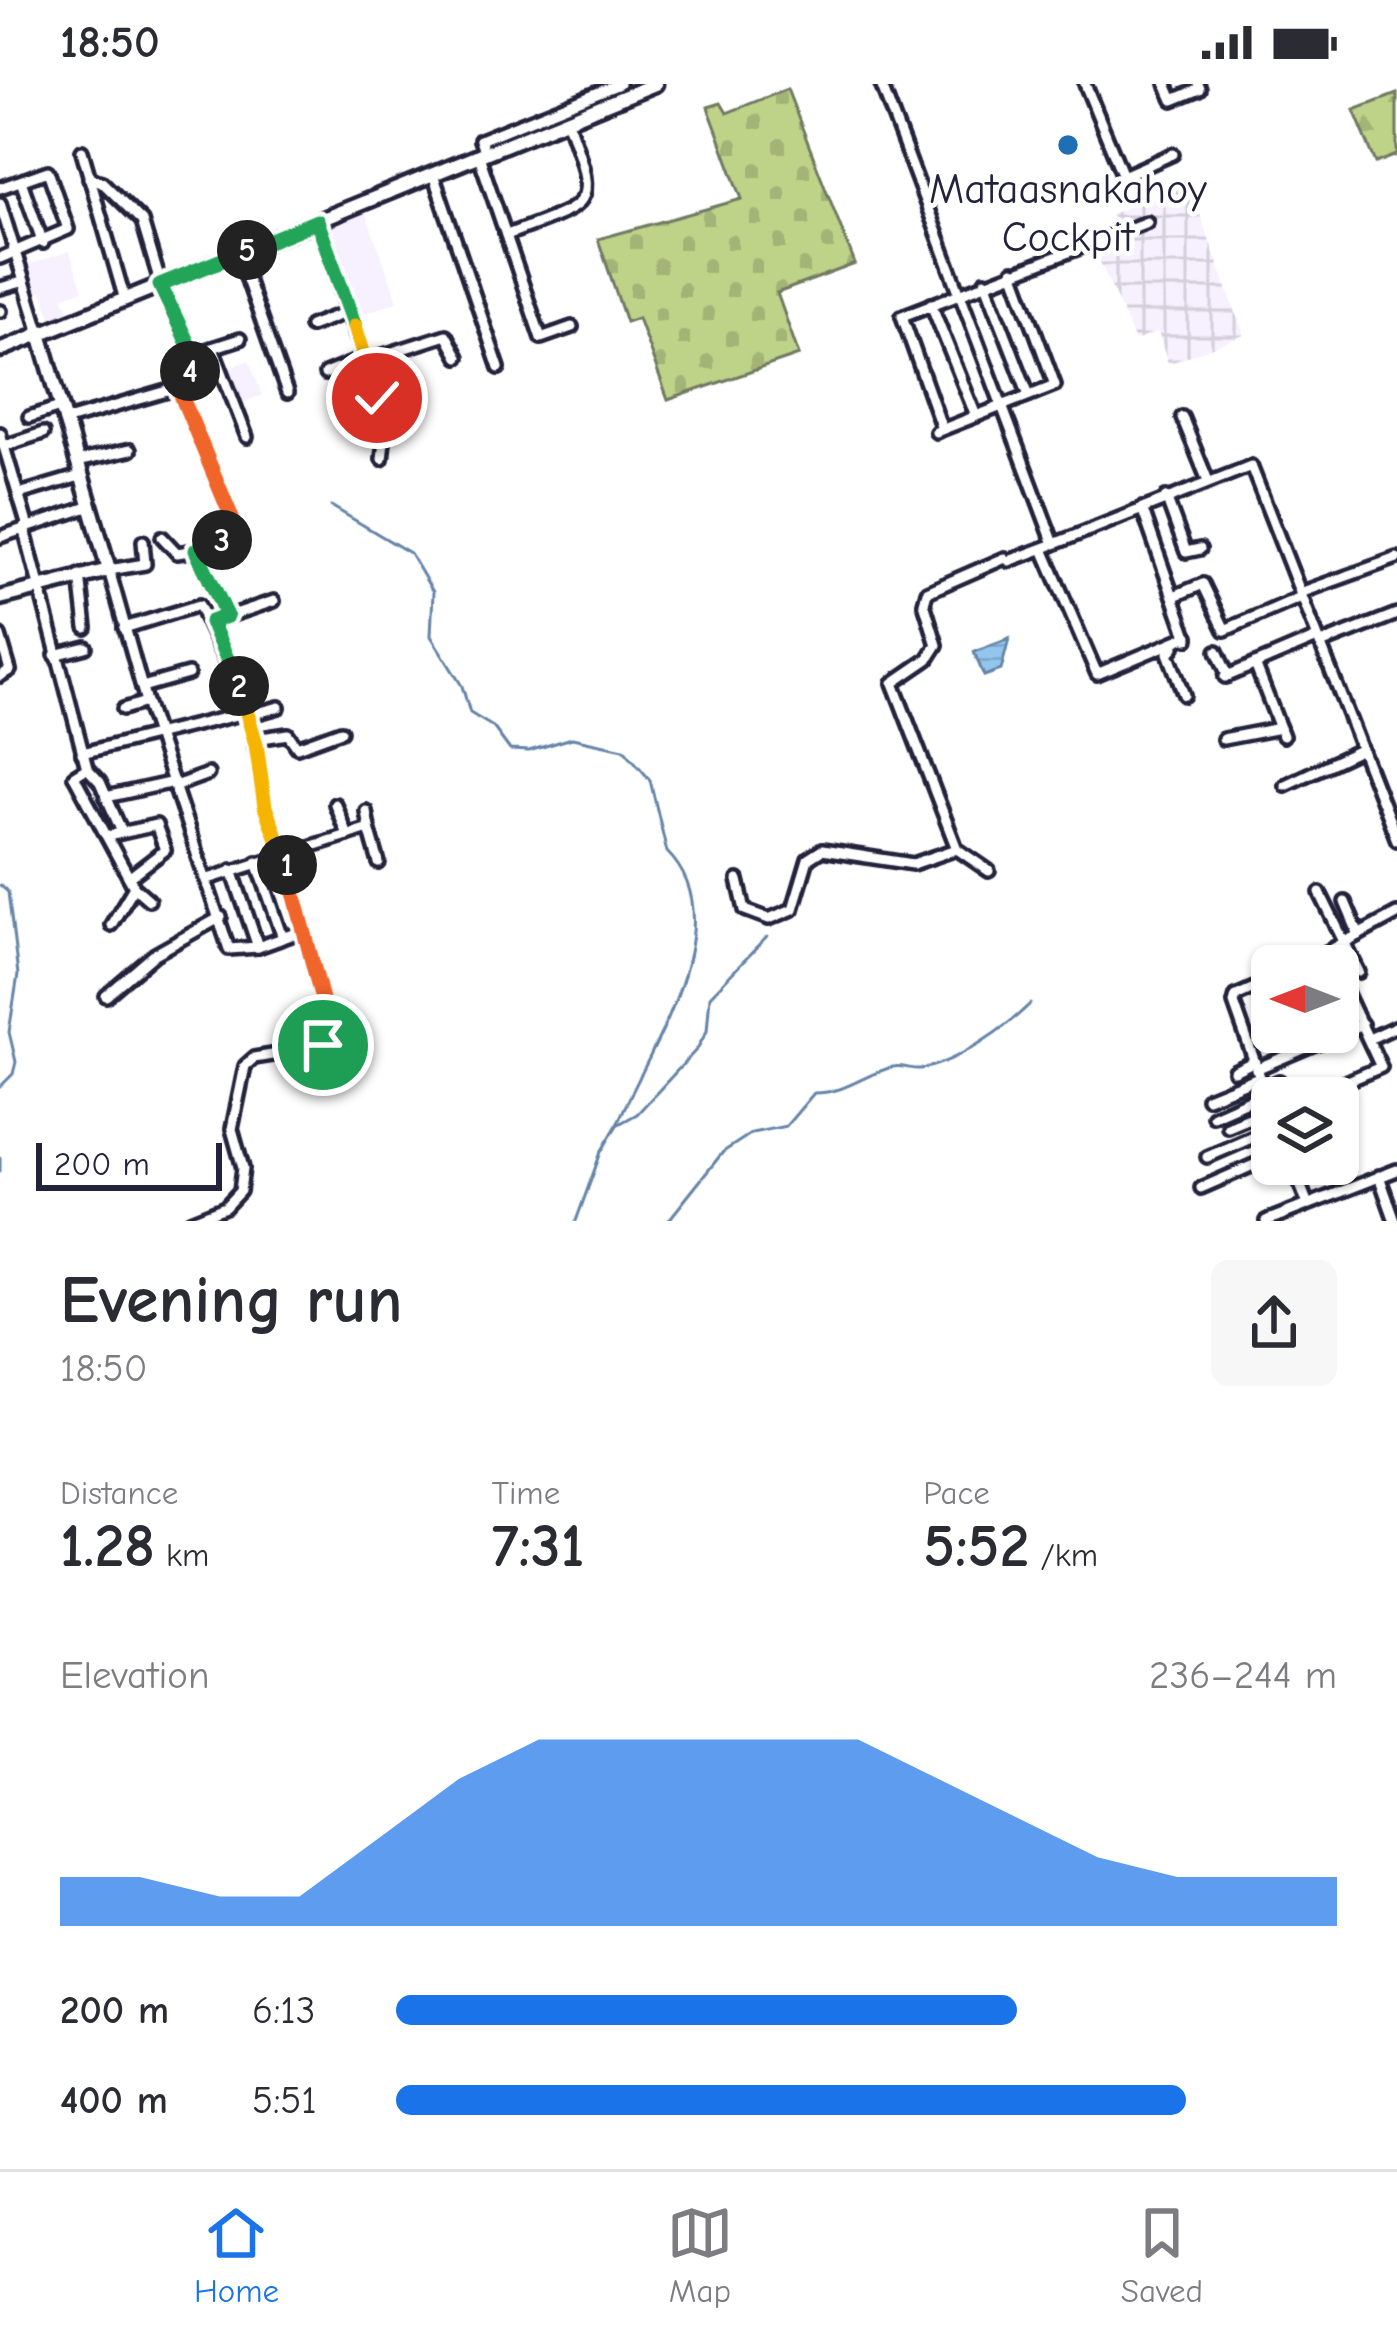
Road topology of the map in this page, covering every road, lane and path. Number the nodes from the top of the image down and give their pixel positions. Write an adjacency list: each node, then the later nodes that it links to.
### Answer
1 (619, 84): 10 (street)
2 (655, 84): 7 (main road)
3 (881, 84): 28 (street)
4 (1085, 84): 9 (street)
5 (1166, 84): 6 (street)
6 (1201, 91)
7 (567, 120): 10 (main road); 18 (street)
8 (82, 151): 12 (street)
9 (1173, 154)
10 (482, 155): 11 (main road); 18 (street)
11 (433, 174): 16 (main road); 41 (street)
12 (89, 178): 26 (street); 29 (street)
13 (21, 181): 14 (street); 19 (street); 19 (street)
14 (0, 188)
15 (0, 203): 20 (street)
16 (317, 221): 21 (main road); 31 (street)
17 (1147, 222): 23 (street)
18 (507, 236): 33 (street)
19 (43, 243): 20 (street)
20 (15, 253): 22 (street); 25 (street)
21 (238, 254): 26 (main road); 44 (street)
22 (0, 257)
23 (1013, 271): 24 (street); 45 (street)
24 (985, 281): 28 (street); 45 (street)
25 (22, 282): 27 (street); 34 (street)
26 (160, 285): 29 (main road); 38 (street)
27 (0, 288)
28 (958, 293): 30 (street); 47 (street)
29 (125, 300): 34 (main road)
30 (931, 304): 51 (street); 51 (street)
31 (350, 310): 32 (street); 40 (street)
32 (310, 326)
33 (572, 327)
34 (43, 332): 36 (main road); 49 (main road)
35 (240, 339): 37 (street)
36 (0, 346)
37 (213, 348): 38 (street); 55 (street)
38 (193, 354): 43 (street)
39 (458, 357): 40 (street)
40 (365, 360): 42 (street); 46 (street)
41 (500, 368)
42 (325, 374)
43 (178, 388): 49 (street); 71 (street)
44 (287, 393)
45 (1029, 395): 47 (street)
46 (377, 398): 48 (street); 58 (street)
47 (1002, 405): 51 (street); 69 (street)
48 (350, 406)
49 (62, 414): 50 (street); 59 (main road)
50 (29, 416)
51 (976, 416)
52 (1182, 417): 60 (street)
53 (0, 433): 56 (street)
54 (43, 433): 56 (street)
55 (247, 437)
56 (4, 446): 61 (street)
57 (130, 450): 59 (street)
58 (382, 459)
59 (78, 469): 61 (street); 63 (main road)
60 (1208, 482): 62 (street); 76 (street)
61 (19, 494): 65 (street)
62 (1166, 497): 64 (street); 70 (street)
63 (88, 507): 65 (street); 73 (main road)
64 (1142, 508): 69 (street); 77 (street)
65 (26, 528): 66 (street); 75 (street)
66 (0, 537)
67 (162, 537): 71 (street)
68 (142, 541): 73 (street)
69 (1049, 544): 86 (street); 118 (street)
70 (1200, 549)
71 (196, 550): 81 (street)
72 (1397, 558): 76 (street)
73 (109, 570): 74 (main road); 84 (street)
74 (80, 575): 75 (main road); 83 (street)
75 (39, 587): 78 (main road); 90 (street)
76 (1300, 595): 77 (street); 87 (street)
77 (1174, 596): 86 (street)
78 (0, 598)
79 (274, 601): 81 (street)
80 (1397, 614): 87 (street)
81 (227, 616): 82 (street)
82 (211, 622): 84 (street); 99 (street)
83 (86, 628)
84 (124, 628): 94 (street)
85 (0, 636): 93 (street)
86 (1188, 636): 95 (street)
87 (1319, 641): 91 (street); 104 (street)
88 (86, 647): 90 (street)
89 (1217, 651): 91 (street)
90 (56, 655): 105 (street)
91 (1255, 664): 103 (street)
92 (188, 674): 94 (street)
93 (0, 676)
94 (142, 687): 96 (street)
95 (1184, 695)
96 (146, 702): 98 (street); 101 (street)
97 (279, 707): 99 (street)
98 (123, 710)
99 (250, 713): 101 (street); 102 (street)
100 (341, 731): 102 (street)
101 (157, 736): 105 (street); 108 (street)
102 (255, 739): 119 (street)
103 (1223, 739)
104 (1362, 749): 109 (street); 117 (street)
105 (82, 753): 106 (street)
106 (87, 768): 110 (street); 116 (street)
107 (208, 774): 108 (street)
108 (175, 784): 110 (street); 124 (street)
109 (1285, 784)
110 (106, 797): 114 (street)
111 (335, 804): 115 (street)
112 (366, 811): 113 (street)
113 (369, 828): 115 (street); 121 (street)
114 (121, 830): 116 (street); 126 (street)
115 (347, 835): 119 (street)
116 (108, 836): 126 (street)
117 (1397, 840)
118 (957, 849): 123 (street); 125 (street)
119 (283, 854): 120 (street); 133 (street)
120 (257, 862): 122 (street); 135 (street)
121 (379, 863)
122 (232, 870): 124 (street); 137 (street)
123 (989, 871)
124 (208, 878): 131 (street)
125 (738, 880)
126 (132, 882): 128 (street); 132 (street)
127 (1320, 893): 136 (street)
128 (149, 900)
129 (1345, 902): 134 (street)
130 (1397, 914): 134 (street)
131 (220, 917): 137 (street); 139 (street)
132 (111, 925)
133 (305, 930): 135 (street); 163 (street)
134 (1359, 935): 136 (street)
135 (283, 938): 137 (street)
136 (1344, 944)
137 (258, 947)
138 (1251, 990): 144 (street)
139 (106, 996)
140 (1359, 1018): 141 (street)
141 (1362, 1024): 143 (street); 147 (street)
142 (1397, 1027): 143 (street)
143 (1370, 1039): 148 (street)
144 (1251, 1053)
145 (1234, 1071): 146 (street)
146 (1255, 1077)
147 (1261, 1077)
148 (1359, 1077)
149 (1251, 1081): 151 (street)
150 (1251, 1085): 152 (street)
151 (1207, 1098)
152 (1213, 1116)
153 (1251, 1118): 154 (street)
154 (1228, 1127)
155 (1251, 1139): 156 (street)
156 (1207, 1157)
157 (1251, 1166): 161 (street)
158 (1396, 1173): 159 (street)
159 (1378, 1176): 162 (street); 165 (street)
160 (1300, 1185): 162 (street)
161 (1201, 1188)
162 (1307, 1202): 164 (street)
163 (190, 1221)
164 (1266, 1221)
165 (1395, 1221)

